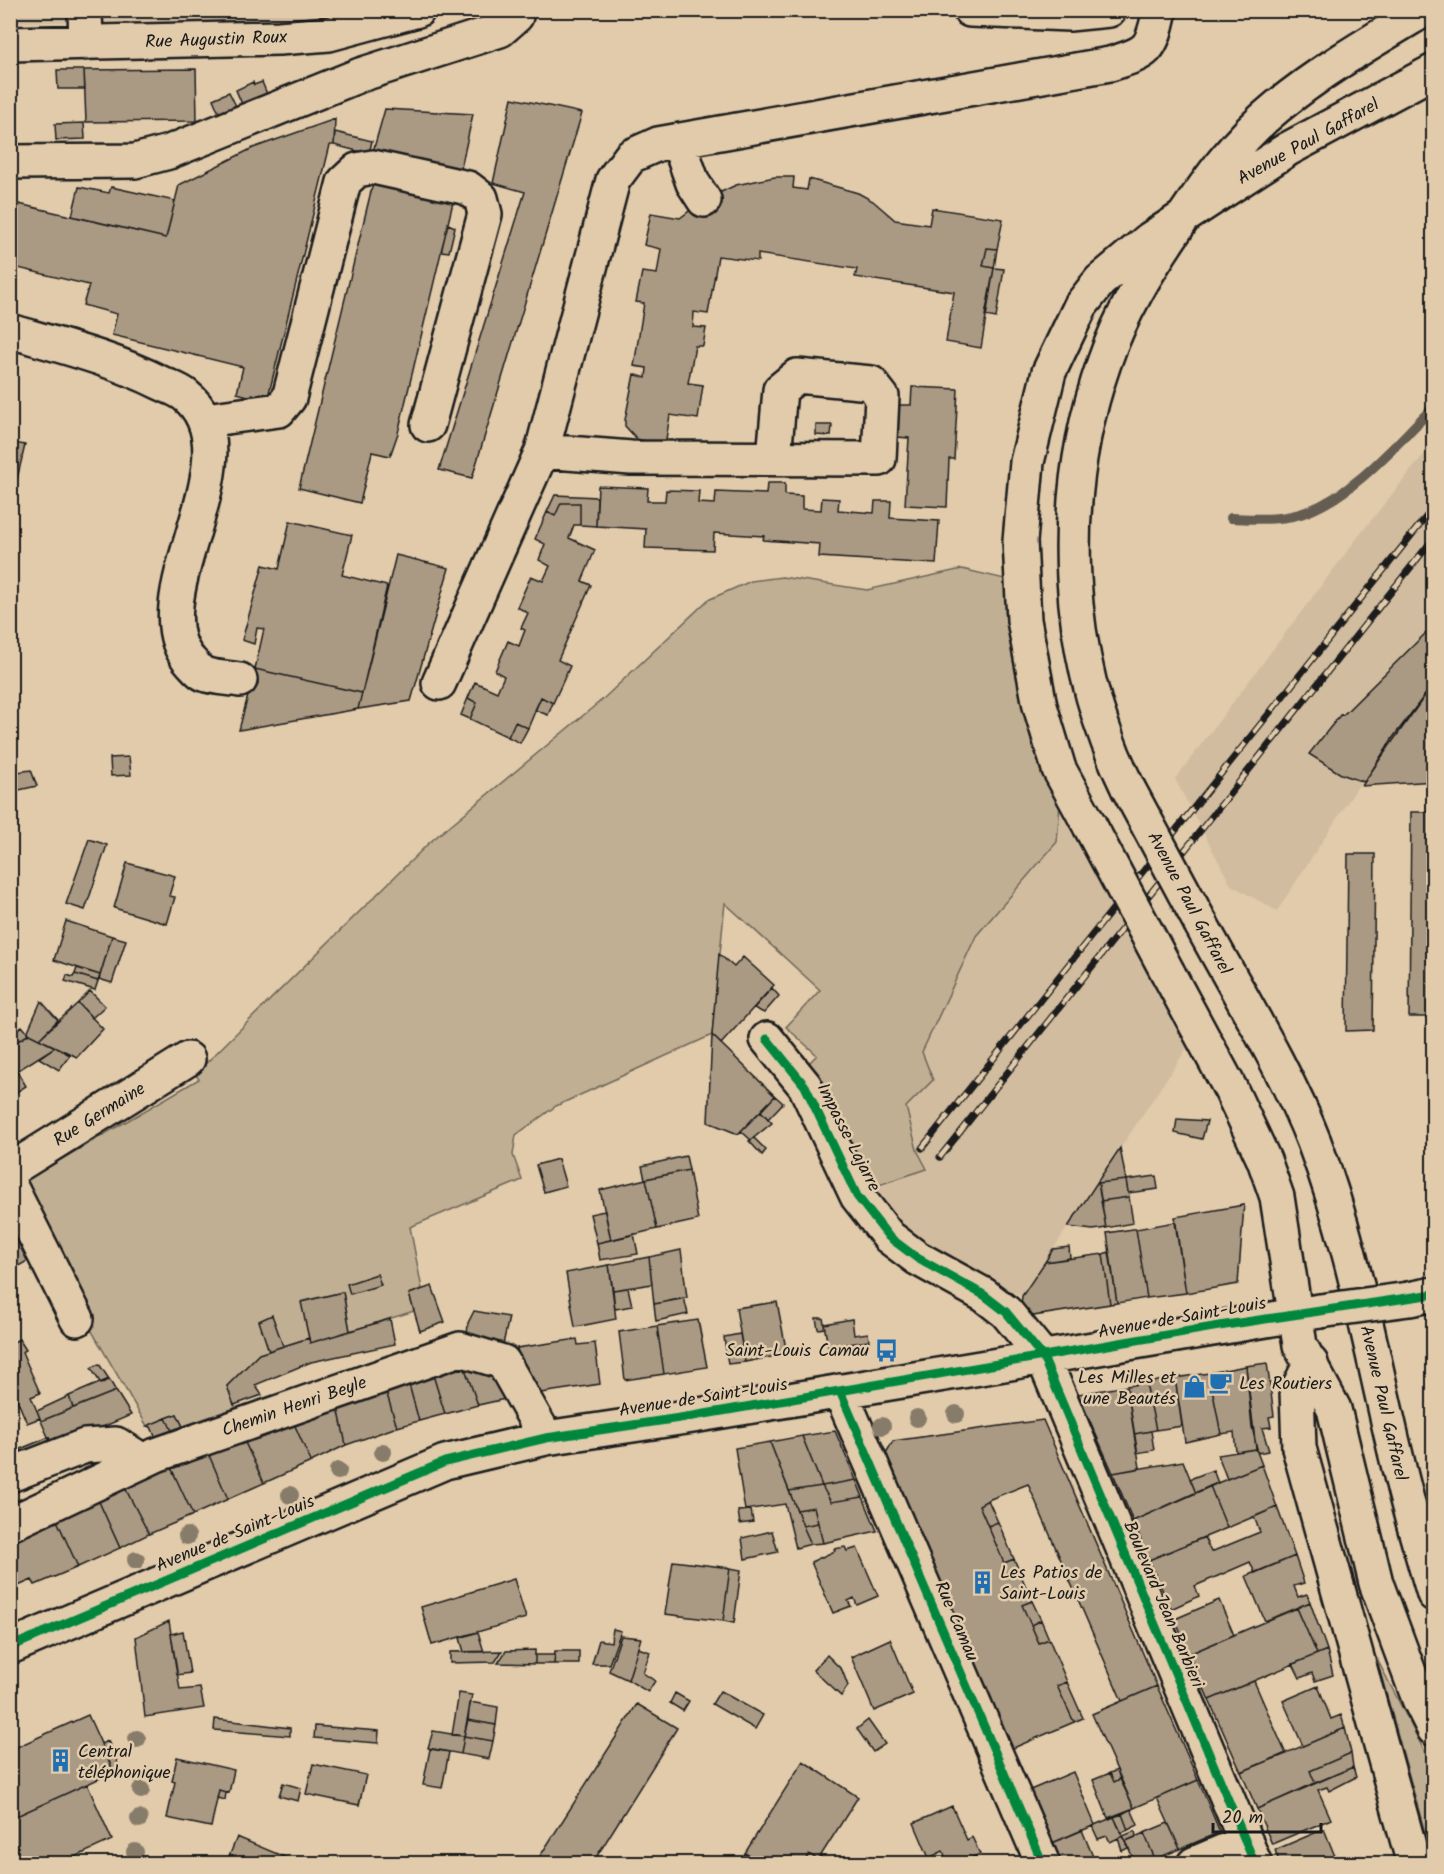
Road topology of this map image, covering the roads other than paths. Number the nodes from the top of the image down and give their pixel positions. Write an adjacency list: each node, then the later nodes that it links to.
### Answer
1 (85, 10): 9 (street)
2 (418, 10): 9 (street, Rue Augustin Roux)
3 (516, 10): 14 (street)
4 (970, 10): 5 (street)
5 (1109, 10)
6 (1160, 10): 13 (street)
7 (1409, 10): 11 (street)
8 (1424, 10): 11 (street, Avenue Paul Gaffarel)
9 (86, 43): 10 (street, Rue Augustin Roux)
10 (10, 44)
11 (1355, 51): 16 (street, Avenue Paul Gaffarel)
12 (1434, 71): 16 (street, Avenue Paul Gaffarel)
13 (678, 141): 15 (street); 20 (street)
14 (10, 162)
15 (704, 200)
16 (1185, 215): 29 (street, bridge); 38 (street, Avenue Paul Gaffarel, bridge)
17 (10, 331): 18 (street)
18 (205, 420): 19 (street); 22 (street)
19 (428, 425)
20 (542, 451): 21 (street); 23 (street)
21 (774, 458)
22 (240, 680)
23 (439, 683)
24 (767, 1039): 31 (street, Impasse Lajarre)
25 (188, 1059): 26 (street, Rue Germaine)
26 (10, 1170)
27 (10, 1186): 30 (street)
28 (1421, 1297): 29 (street, Avenue de Saint-Louis, bridge)
29 (1307, 1313): 31 (street, Avenue de Saint-Louis); 32 (street)
30 (77, 1319)
31 (1043, 1357): 33 (street, Avenue de Saint-Louis); 41 (street, Boulevard Jean Barbieri)
32 (1311, 1363): 40 (street); 44 (street)
33 (840, 1391): 34 (street, Avenue de Saint-Louis); 42 (street, Rue Camau)
34 (546, 1438): 35 (street, Chemin Henri Beyle); 39 (street, Avenue de Saint-Louis)
35 (143, 1461): 36 (street); 37 (street, Chemin Henri Beyle)
36 (10, 1475)
37 (10, 1524)
38 (1434, 1594)
39 (10, 1647)
40 (1434, 1729)
41 (1250, 1853): 43 (street)
42 (1043, 1863)
43 (1194, 1863)
44 (1414, 1863)

